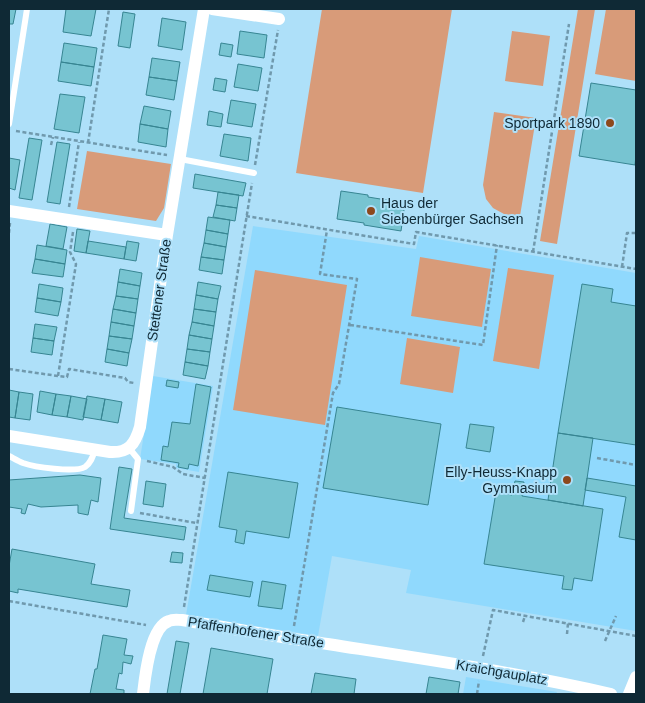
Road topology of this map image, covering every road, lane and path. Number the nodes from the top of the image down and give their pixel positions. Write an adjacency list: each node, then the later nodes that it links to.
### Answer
1 (27, 9): 7 (lane)
2 (109, 9): 11 (path)
3 (204, 9): 13 (street, Stettener Straße)
4 (212, 9): 5 (street)
5 (279, 19): 14 (path)
6 (569, 24): 22 (path)
7 (9, 124)
8 (9, 130): 9 (path)
9 (53, 137): 10 (path); 12 (path)
10 (79, 142): 11 (path); 17 (path)
11 (88, 143): 13 (path)
12 (51, 145)
13 (180, 158): 14 (lane); 20 (street, Stettener Straße)
14 (254, 173): 16 (path)
15 (9, 211): 17 (street)
16 (246, 216): 18 (path); 36 (path)
17 (70, 221): 20 (street); 27 (path)
18 (326, 230): 21 (path); 25 (path)
19 (636, 234): 23 (path)
20 (167, 236): 28 (street, Stettener Straße)
21 (497, 245): 22 (path); 25 (path)
22 (533, 252): 23 (path)
23 (622, 267): 24 (path)
24 (636, 269)
25 (350, 325): 49 (path)
26 (9, 369): 27 (path)
27 (58, 376): 28 (path)
28 (145, 386): 30 (street, Stettener Straße)
29 (9, 436): 31 (street)
30 (129, 448): 31 (street); 34 (lane)
31 (95, 450): 32 (lane)
32 (9, 456)
33 (597, 458): 35 (path)
34 (138, 459): 36 (path); 37 (lane)
35 (636, 465)
36 (205, 478): 38 (path)
37 (131, 512): 38 (path)
38 (197, 523): 42 (path)
39 (9, 602): 45 (path)
40 (525, 616): 43 (path); 44 (path); 52 (path)
41 (616, 616): 46 (path)
42 (182, 620): 45 (street, Pfaffenhofener Straße); 49 (street, Pfaffenhofener Straße)
43 (523, 622)
44 (568, 623): 46 (path); 47 (path)
45 (160, 628): 54 (street)
46 (609, 630): 48 (path); 50 (path)
47 (567, 634)
48 (636, 636)
49 (292, 639): 51 (street, Pfaffenhofener Straße)
50 (605, 641)
51 (422, 659): 52 (street, Kraichgauplatz)
52 (481, 668): 55 (street, Kraichgauplatz)
53 (636, 676): 56 (street)
54 (143, 694)
55 (611, 694)
56 (629, 694)

